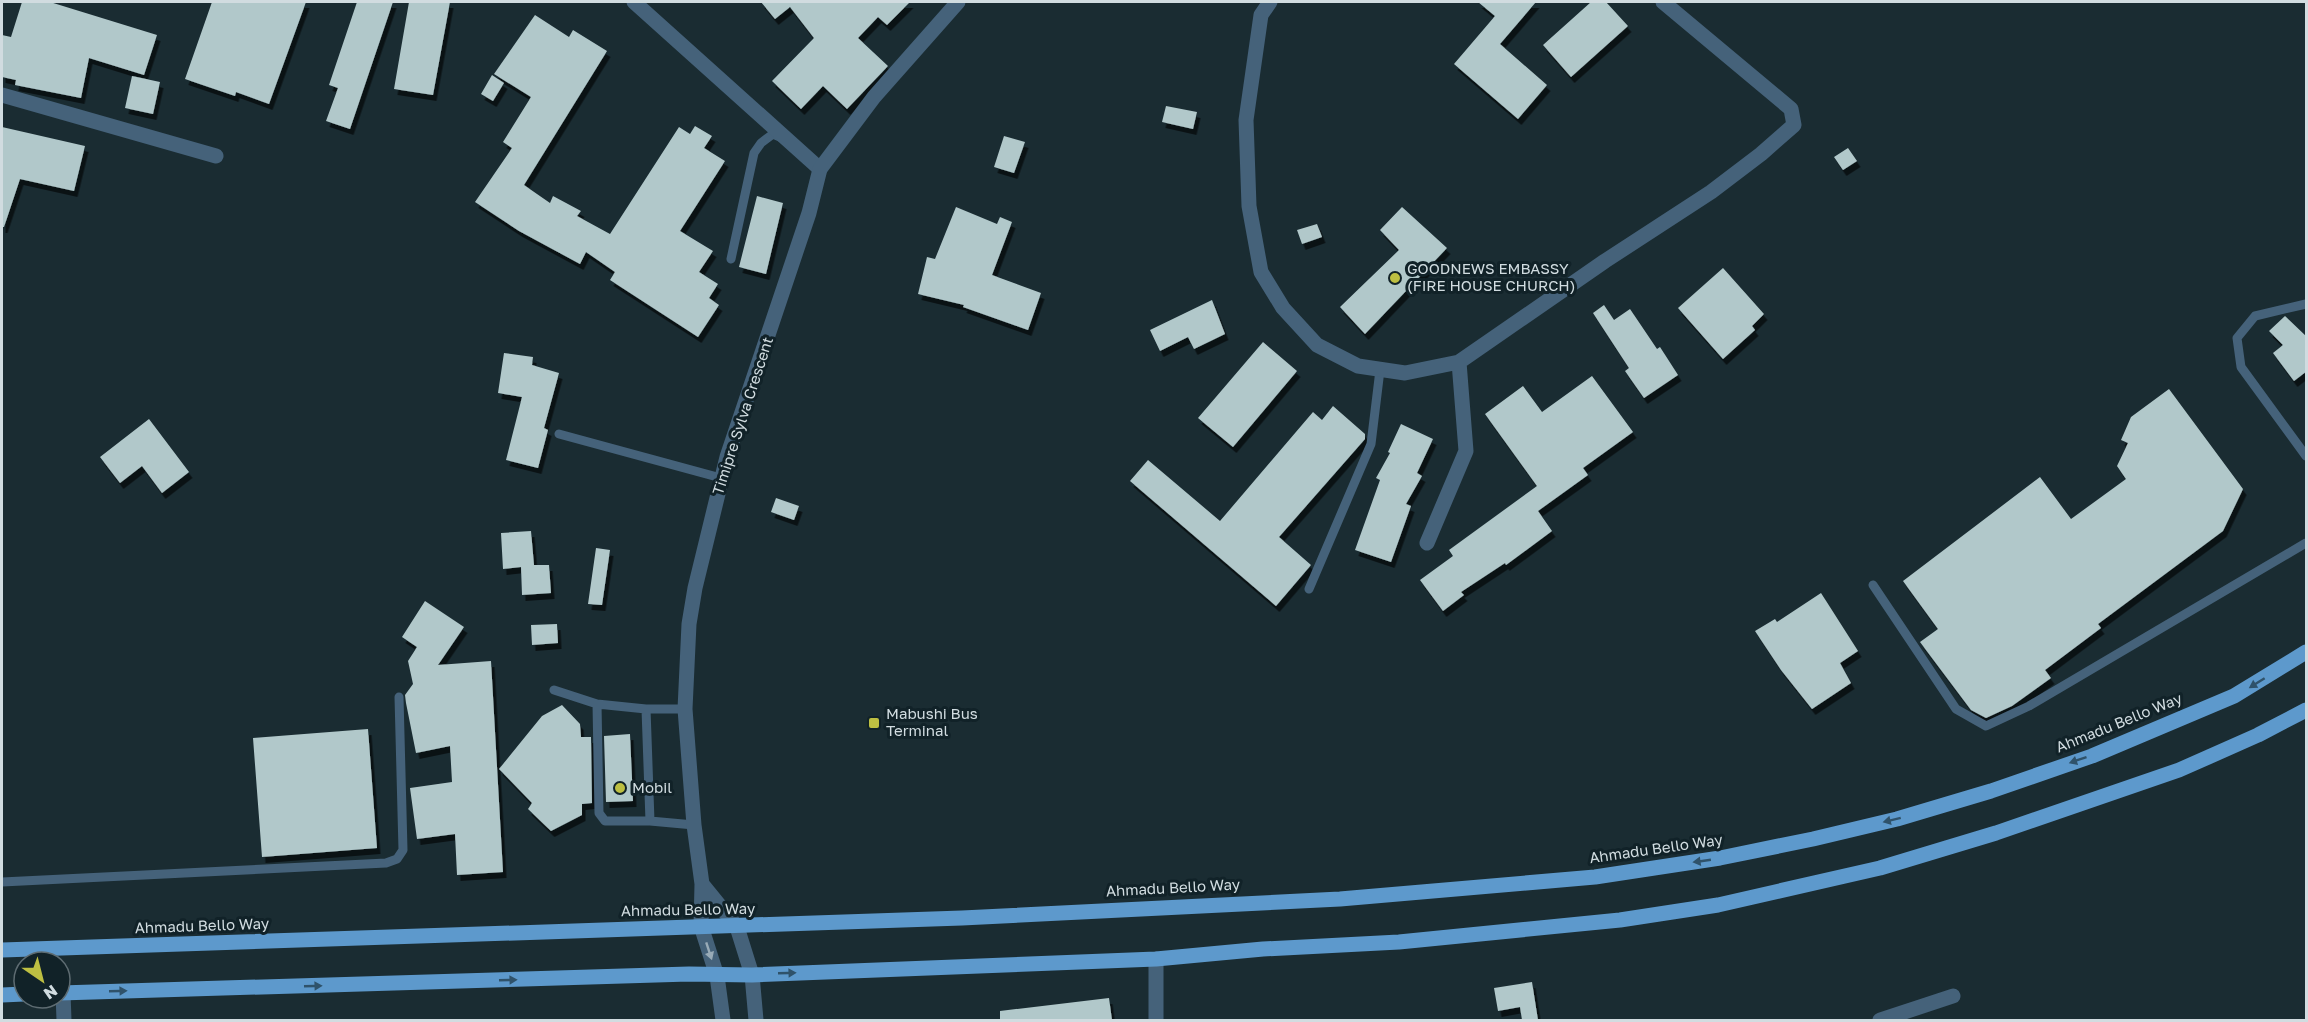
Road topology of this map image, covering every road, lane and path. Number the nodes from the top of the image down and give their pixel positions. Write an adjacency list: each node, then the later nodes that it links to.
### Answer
1 (634, 2): 6 (street)
2 (957, 2): 8 (street, Timipre Sylva Crescent)
3 (1270, 2): 12 (street)
4 (1663, 2): 11 (street)
5 (2, 95): 7 (street)
6 (786, 138): 8 (street); 9 (lane)
7 (216, 156)
8 (820, 169): 15 (street, Timipre Sylva Crescent)
9 (731, 259)
10 (2307, 304): 14 (lane)
11 (1459, 362): 12 (street); 16 (street)
12 (1380, 370): 19 (lane)
13 (559, 434): 15 (lane)
14 (2307, 456)
15 (721, 478): 25 (street, Timipre Sylva Crescent)
16 (1427, 543)
17 (2307, 543): 18 (lane)
18 (1873, 585)
19 (1309, 590)
20 (2307, 652): 32 (main road, Ahmadu Bello Way, one-way to 32)
21 (554, 690): 23 (lane)
22 (399, 697): 29 (lane)
23 (597, 704): 24 (lane); 27 (lane)
24 (646, 709): 25 (lane); 27 (lane)
25 (685, 709): 28 (street, Timipre Sylva Crescent)
26 (2307, 710): 34 (main road)
27 (650, 821): 28 (lane)
28 (694, 825): 30 (street, Timipre Sylva Crescent)
29 (2, 882)
30 (702, 884): 31 (street, Timipre Sylva Crescent); 32 (street)
31 (700, 926): 32 (main road, Ahmadu Bello Way); 33 (main road, Ahmadu Bello Way); 36 (street, Timipre Sylva Crescent, one-way to 36)
32 (737, 927): 35 (street)
33 (2, 951)
34 (1156, 959): 35 (main road, one-way to 34); 41 (street)
35 (752, 975): 36 (main road); 40 (street)
36 (717, 976): 37 (main road, one-way to 36); 39 (street, Timipre Sylva Crescent)
37 (72, 993)
38 (1953, 996): 42 (street)
39 (723, 1020)
40 (756, 1020)
41 (1156, 1020)
42 (1880, 1020)

